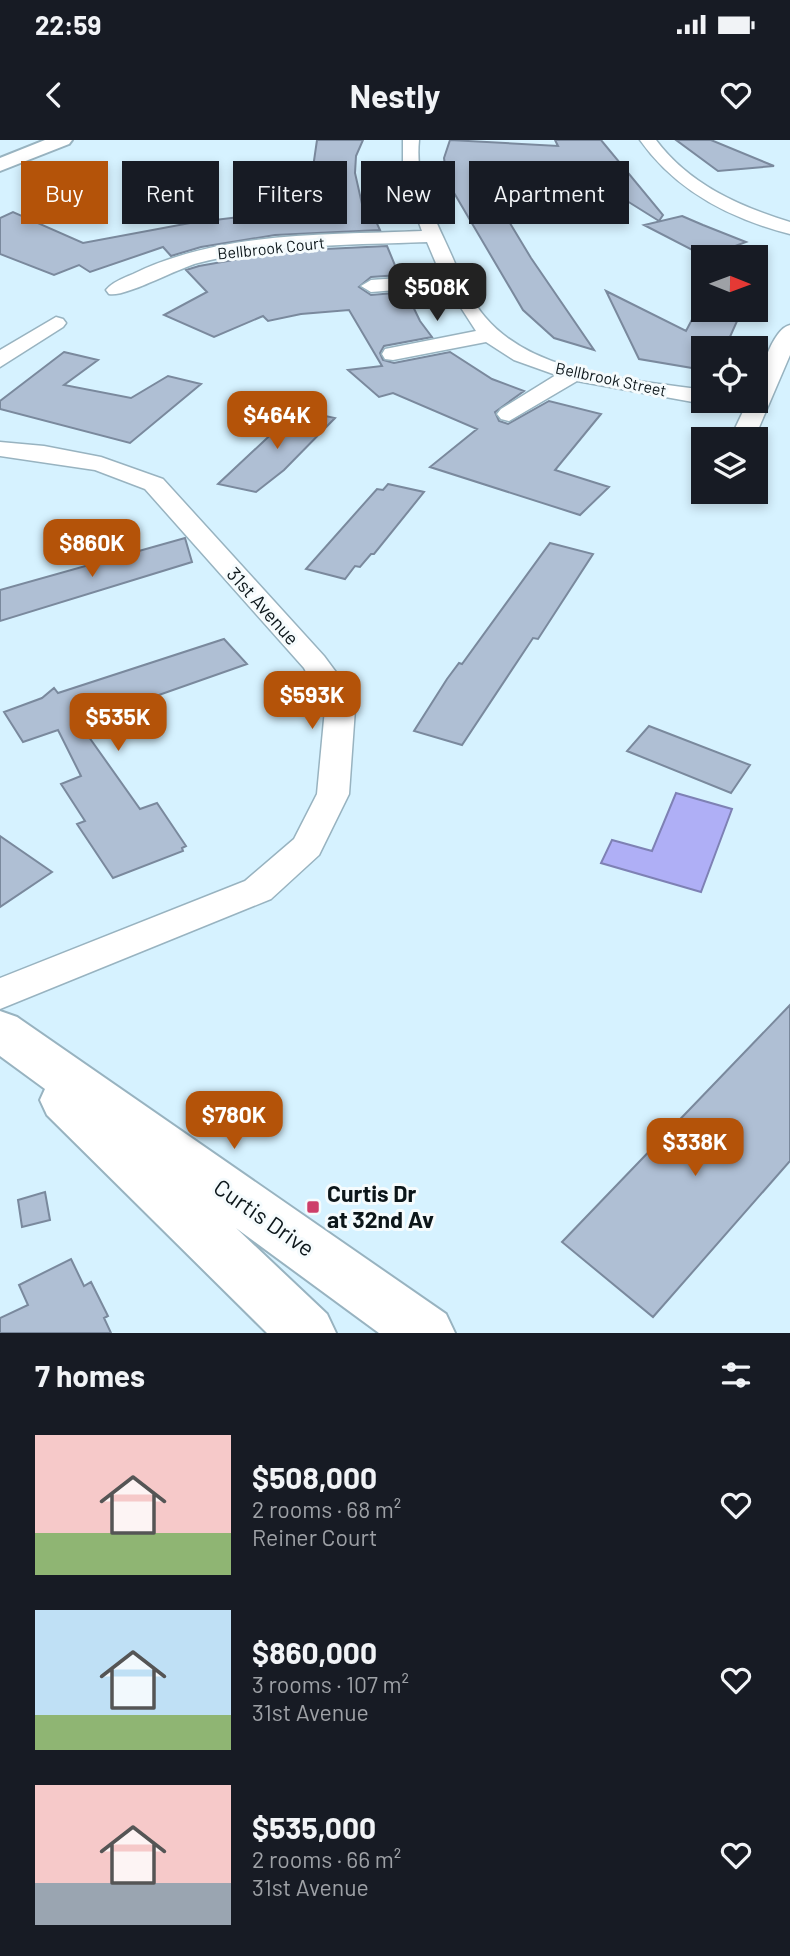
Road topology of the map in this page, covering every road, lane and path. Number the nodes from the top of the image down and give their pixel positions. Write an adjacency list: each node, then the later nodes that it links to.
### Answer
1 (62, 140): 4 (street)
2 (411, 140): 6 (street, Bellbrook Street)
3 (648, 140): 5 (street)
4 (0, 165)
5 (790, 228)
6 (434, 236): 7 (street, Bellbrook Street); 9 (street, Bellbrook Court)
7 (453, 280): 8 (street); 12 (street, Bellbrook Street)
8 (371, 286)
9 (116, 290)
10 (56, 323): 14 (street)
11 (790, 331): 18 (street)
12 (490, 335): 13 (street); 15 (street, Bellbrook Street)
13 (393, 354)
14 (0, 360)
15 (573, 374): 16 (street, Bellbrook Street); 17 (street)
16 (691, 395)
17 (509, 414)
18 (743, 427)
19 (0, 449): 20 (street, 31st Avenue)
20 (0, 994)
21 (0, 1030): 24 (street, Curtis Drive)
22 (0, 1038): 23 (street)
23 (307, 1333)
24 (426, 1333)

